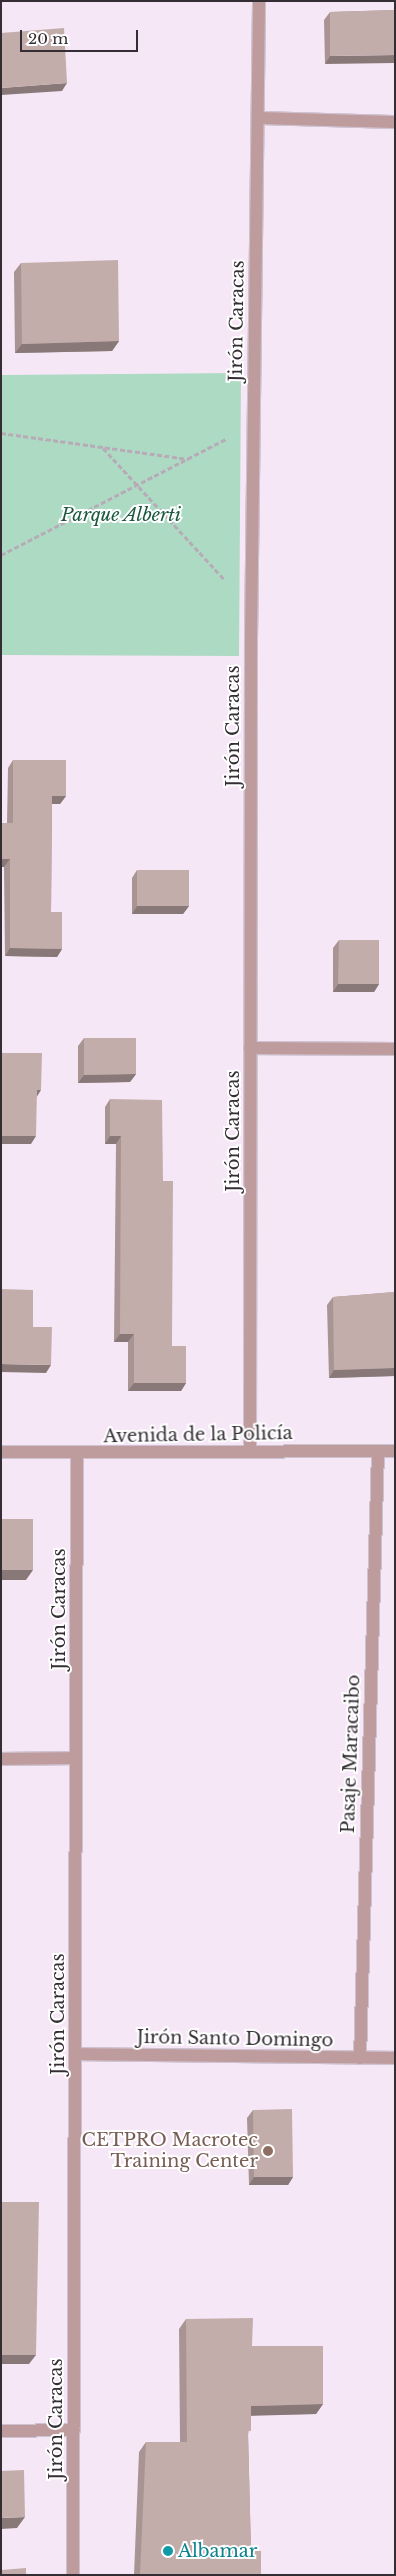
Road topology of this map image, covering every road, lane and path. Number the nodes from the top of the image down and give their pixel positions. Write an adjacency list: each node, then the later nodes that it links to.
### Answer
1 (259, 1): 2 (street, Jirón Caracas)
2 (258, 118): 3 (street); 11 (street, Jirón Caracas)
3 (395, 122)
4 (1, 433): 6 (path)
5 (232, 436): 7 (path)
6 (102, 447): 7 (path); 8 (path)
7 (188, 459): 8 (path)
8 (137, 486): 9 (path); 10 (path)
9 (1, 555)
10 (230, 585)
11 (250, 1048): 12 (street); 13 (street, Jirón Caracas)
12 (395, 1049)
13 (250, 1450): 14 (street, Avenida de la Policía); 17 (street, Avenida de la Policía)
14 (378, 1451): 15 (street, Avenida de la Policía); 21 (street, Pasaje Maracaibo)
15 (395, 1451)
16 (1, 1452): 17 (street, Avenida de la Policía)
17 (77, 1454): 18 (street, Jirón Caracas)
18 (75, 1758): 19 (street); 20 (street, Jirón Caracas)
19 (1, 1759)
20 (75, 2054): 21 (street, Jirón Santo Domingo); 23 (street, Jirón Caracas)
21 (360, 2058): 22 (street, Jirón Santo Domingo)
22 (395, 2058)
23 (74, 2430): 24 (street); 25 (street, Jirón Caracas)
24 (1, 2431)
25 (73, 2575)

